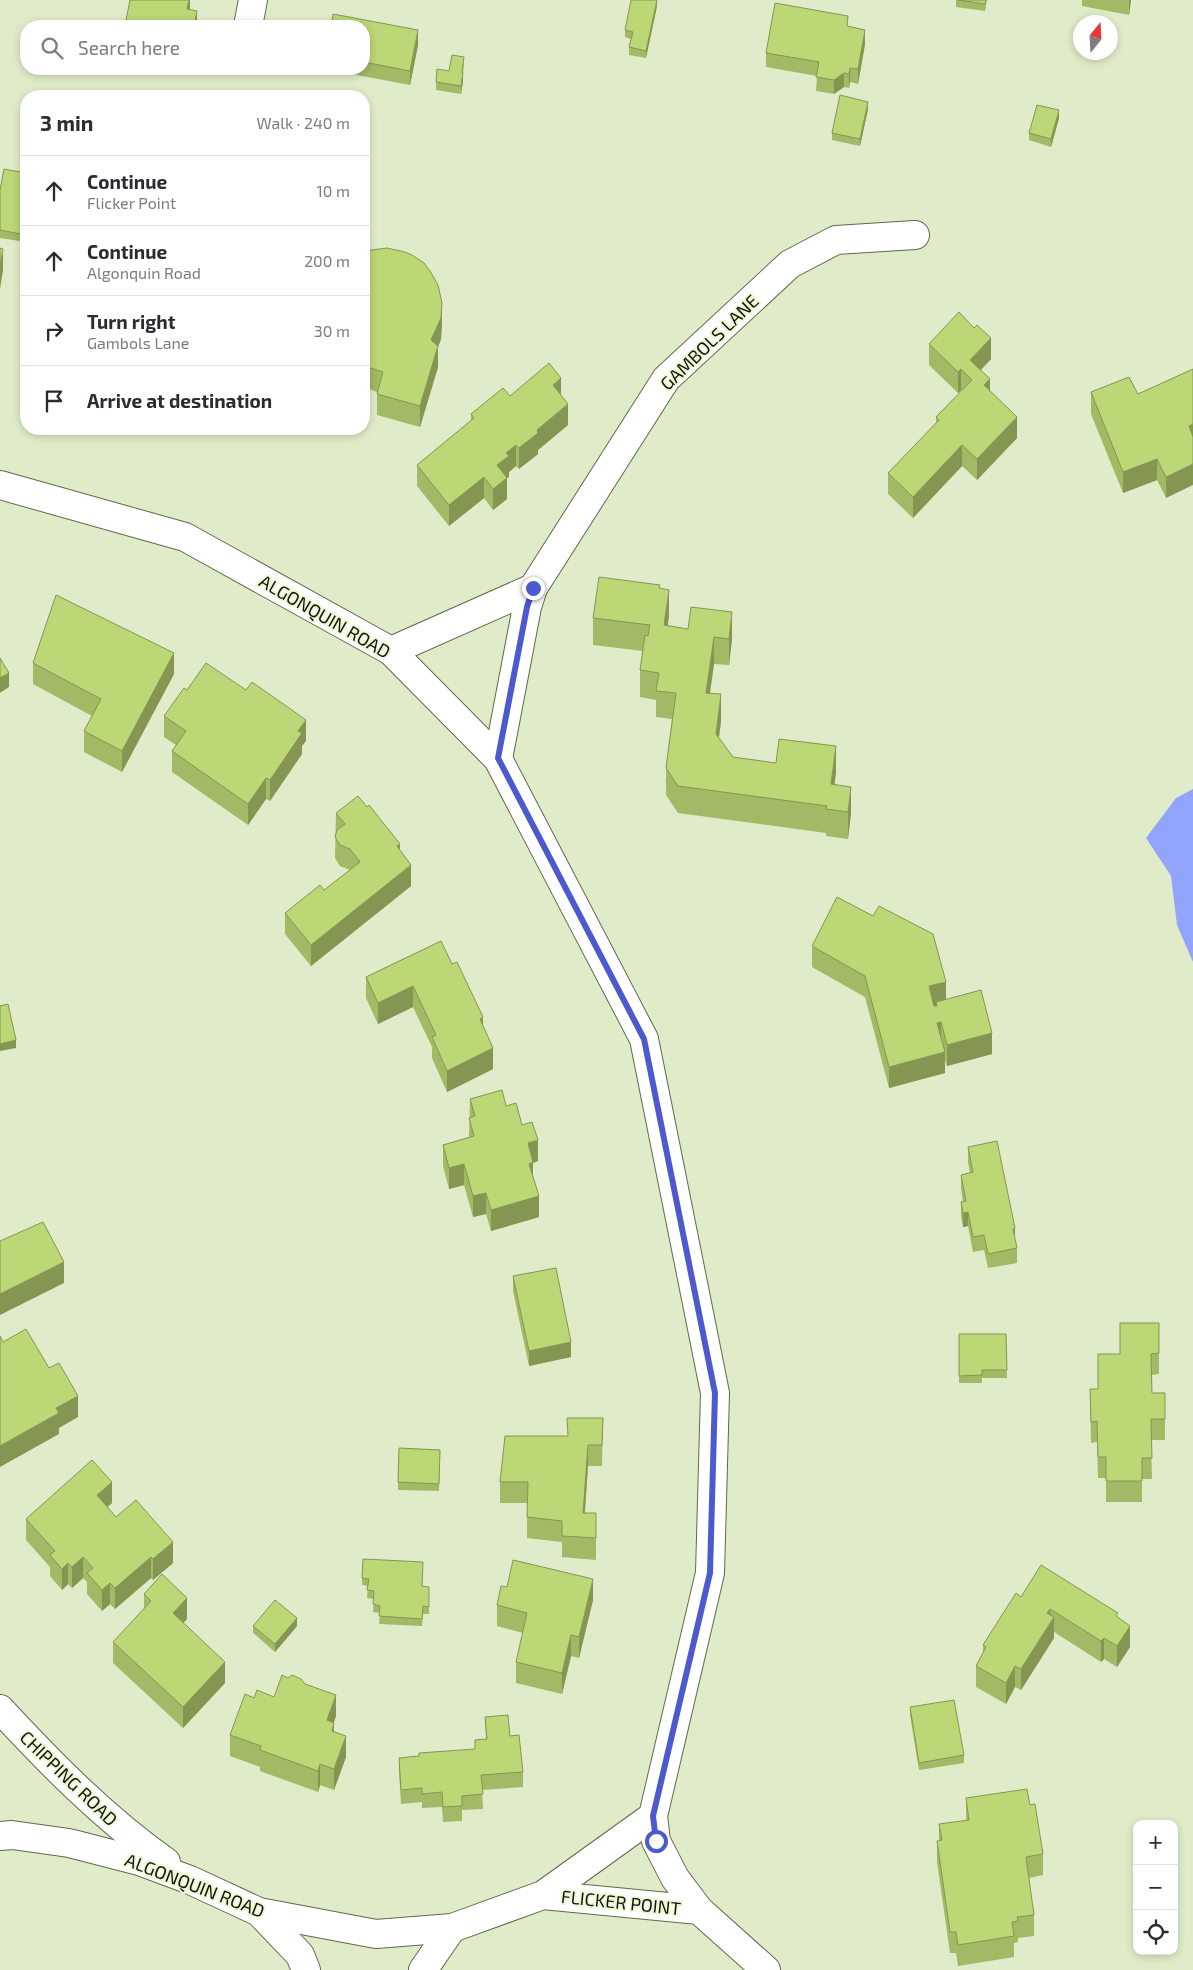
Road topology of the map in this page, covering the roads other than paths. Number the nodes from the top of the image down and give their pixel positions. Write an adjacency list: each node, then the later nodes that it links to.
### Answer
1 (253, 0): 2 (street)
2 (249, 20)
3 (915, 235): 5 (street, GAMBOLS LANE)
4 (0, 485): 6 (street, ALGONQUIN ROAD)
5 (533, 588): 6 (street); 7 (street, GAMBOLS LANE)
6 (391, 651): 7 (street, ALGONQUIN ROAD)
7 (498, 758): 9 (street, ALGONQUIN ROAD)
8 (0, 1709): 11 (street, CHIPPING ROAD)
9 (653, 1816): 12 (street, ALGONQUIN ROAD); 13 (street, FLICKER POINT)
10 (0, 1836): 11 (street, ALGONQUIN ROAD)
11 (190, 1880): 14 (street, ALGONQUIN ROAD)
12 (543, 1895): 13 (street, FLICKER POINT); 15 (street, ALGONQUIN ROAD)
13 (699, 1910): 18 (street, FLICKER POINT)
14 (259, 1912): 15 (street, ALGONQUIN ROAD); 16 (street)
15 (452, 1928): 17 (street)
16 (306, 1970)
17 (423, 1970)
18 (766, 1970)

